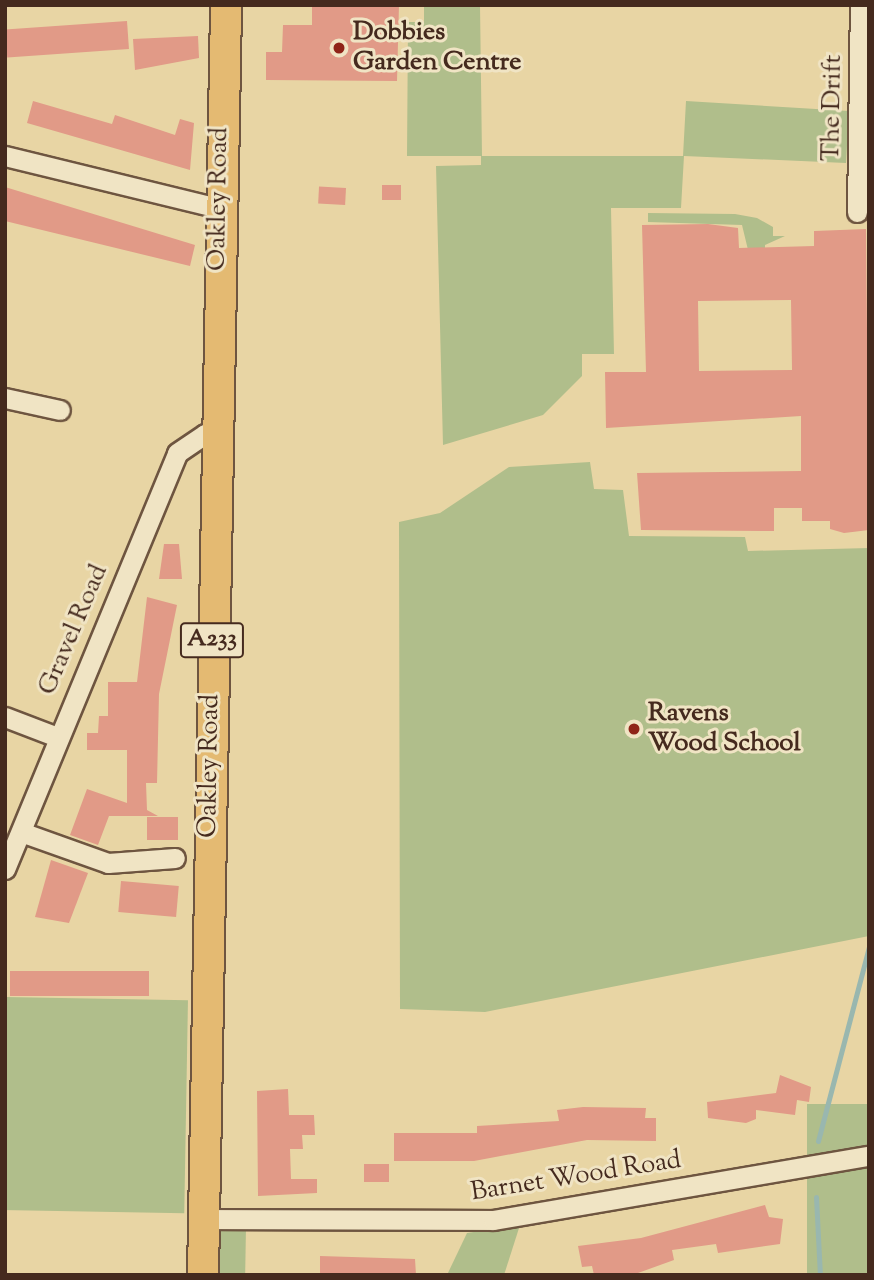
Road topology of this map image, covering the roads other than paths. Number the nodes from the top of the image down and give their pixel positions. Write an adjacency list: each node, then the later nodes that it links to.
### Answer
1 (226, 5): 4 (main road, Oakley Road / A233)
2 (860, 5): 5 (street, The Drift)
3 (5, 156): 4 (street)
4 (218, 208): 8 (main road, Oakley Road / A233)
5 (857, 212)
6 (5, 398): 7 (street)
7 (60, 410)
8 (215, 434): 10 (street, Gravel Road); 15 (main road, Oakley Road / A233)
9 (5, 717): 10 (street)
10 (57, 737): 11 (street, Gravel Road)
11 (21, 832): 12 (street); 13 (street, Gravel Road)
12 (175, 858)
13 (5, 869)
14 (869, 1156): 15 (street, Barnet Wood Road)
15 (204, 1219): 16 (main road, Oakley Road / A233)
16 (203, 1275)

